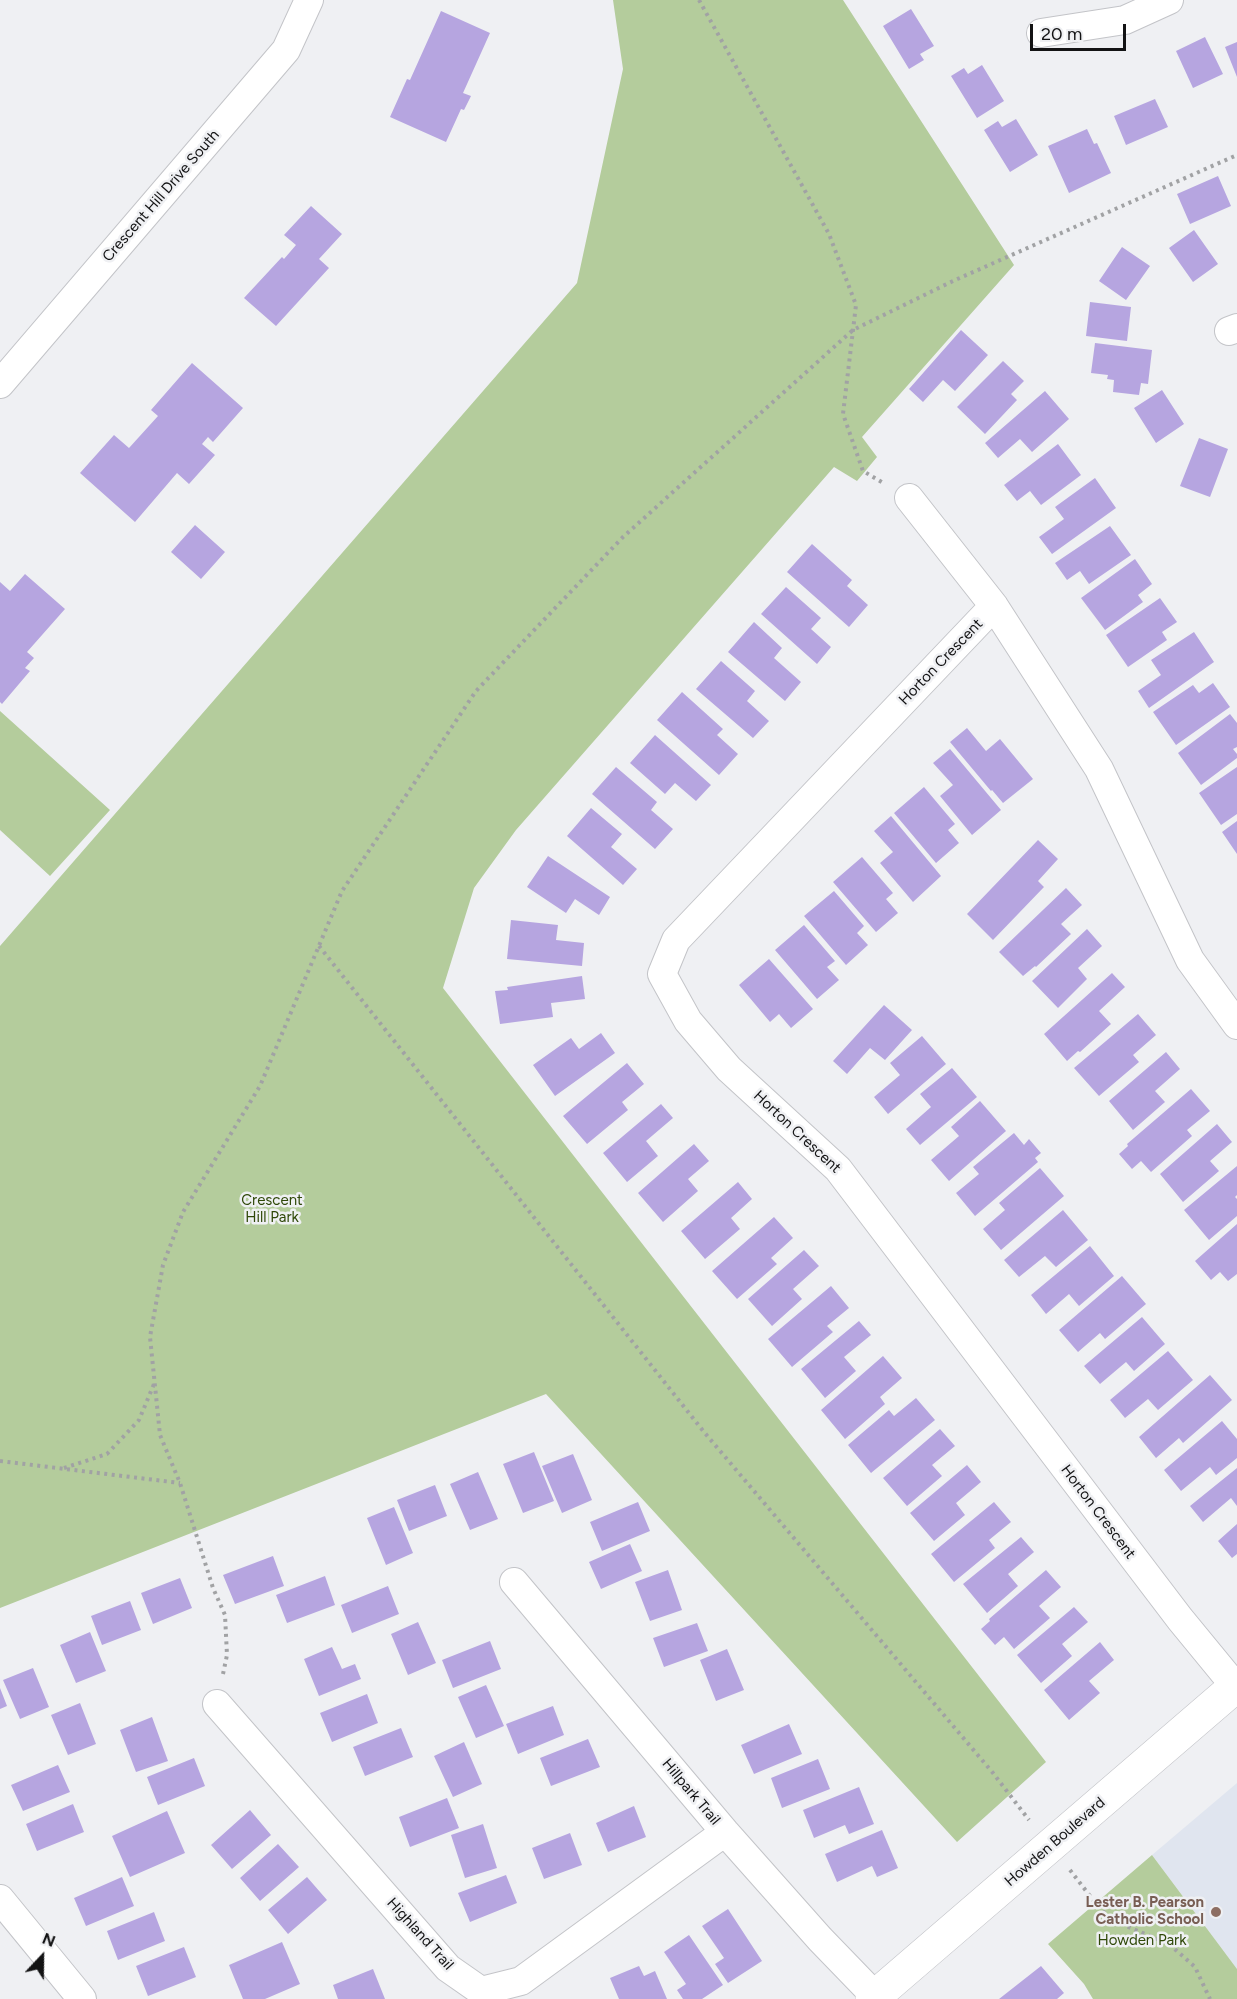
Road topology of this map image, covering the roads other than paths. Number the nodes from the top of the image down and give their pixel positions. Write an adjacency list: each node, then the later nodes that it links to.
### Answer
1 (309, 0): 4 (street, Crescent Hill Drive South)
2 (1169, 0): 3 (street)
3 (1041, 33)
4 (0, 384)
5 (909, 498): 6 (street, Horton Crescent)
6 (994, 606): 7 (street, Horton Crescent); 9 (street, Horton Crescent)
7 (1237, 1025)
8 (514, 1582): 11 (street, Hillpark Trail)
9 (1236, 1685): 13 (street, Howden Boulevard)
10 (217, 1704): 11 (street, Highland Trail)
11 (725, 1832): 13 (street, Hillpark Trail)
12 (0, 1899): 14 (street)
13 (875, 1998)
14 (82, 1999)

